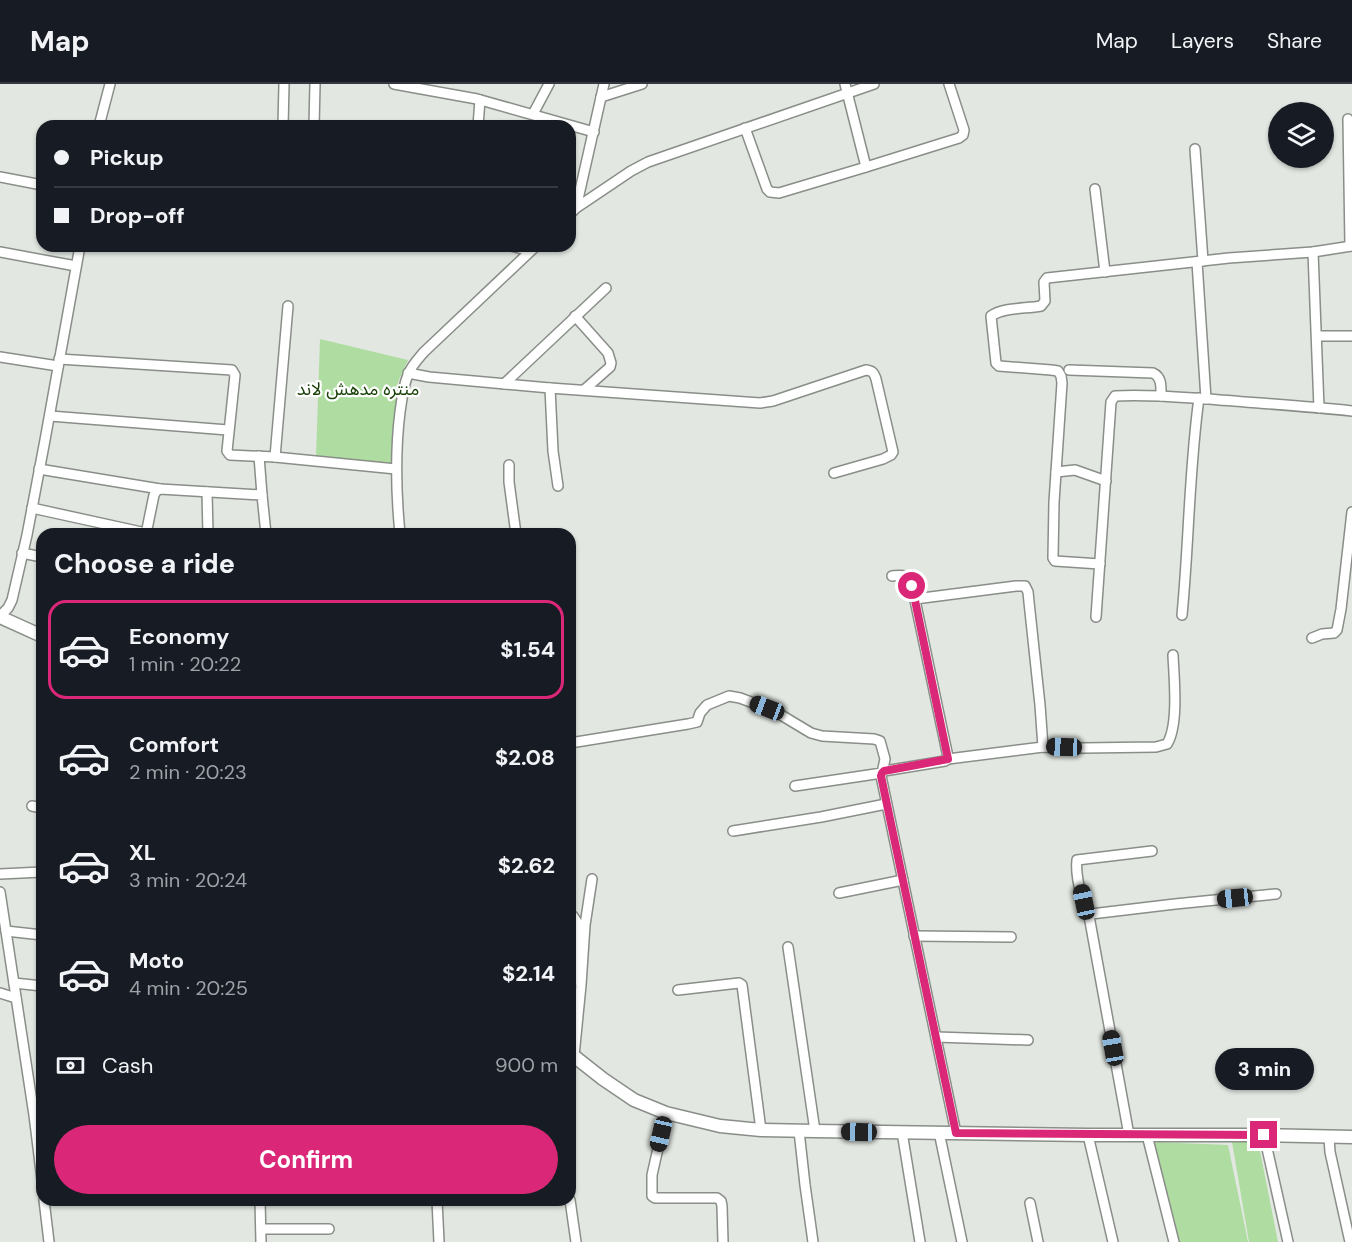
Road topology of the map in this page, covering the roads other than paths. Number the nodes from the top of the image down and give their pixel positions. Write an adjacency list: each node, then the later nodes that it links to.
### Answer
1 (110, 84): 16 (street)
2 (284, 84): 17 (street)
3 (315, 84): 18 (street)
4 (394, 84): 13 (street)
5 (549, 84): 14 (street)
6 (604, 84): 12 (street)
7 (642, 84): 10 (street)
8 (874, 84): 11 (street)
9 (949, 84): 25 (street)
10 (623, 87): 12 (street)
11 (846, 89): 22 (street); 25 (street)
12 (602, 97): 23 (street)
13 (480, 100): 14 (street); 19 (street)
14 (532, 114): 20 (street)
15 (1348, 119): 31 (street)
16 (101, 120)
17 (283, 120)
18 (314, 120)
19 (478, 120)
20 (553, 120)
21 (576, 127): 23 (street)
22 (745, 128): 25 (street); 30 (street)
23 (594, 132): 29 (street)
24 (1194, 149): 36 (street)
25 (866, 167)
26 (0, 177): 27 (street)
27 (36, 184)
28 (1095, 189): 38 (street)
29 (576, 200)
30 (576, 209)
31 (1351, 246): 35 (street)
32 (0, 252): 37 (street)
33 (79, 252): 37 (street)
34 (529, 252): 47 (street)
35 (1313, 252): 36 (street); 42 (street)
36 (1200, 261): 38 (street); 52 (street)
37 (76, 266): 45 (street)
38 (1105, 272): 62 (street)
39 (606, 288): 41 (street)
40 (288, 306): 58 (street)
41 (575, 316): 48 (street); 50 (street)
42 (1317, 336): 43 (street); 53 (street)
43 (1352, 336)
44 (0, 357): 45 (street)
45 (58, 362): 55 (street); 56 (street)
46 (1069, 370): 51 (street)
47 (408, 373): 48 (street); 61 (street)
48 (504, 384): 49 (street)
49 (550, 388): 50 (street); 65 (street)
50 (584, 390): 63 (street)
51 (1161, 396): 52 (street); 64 (street)
52 (1203, 399): 53 (street); 82 (street)
53 (1319, 408): 54 (street)
54 (1352, 411)
55 (50, 416): 56 (street); 60 (street)
56 (228, 430): 57 (street)
57 (259, 456): 58 (street); 68 (street)
58 (275, 457): 61 (street)
59 (509, 465): 76 (street)
60 (39, 469): 66 (street); 69 (street)
61 (396, 469): 75 (street)
62 (1056, 472): 64 (street); 79 (street)
63 (834, 473)
64 (1106, 481): 79 (street)
65 (558, 486)
66 (160, 489): 67 (street); 72 (street)
67 (207, 492): 68 (street); 73 (street)
68 (262, 495): 74 (street)
69 (32, 508): 71 (street); 77 (street)
70 (1352, 512): 86 (street)
71 (123, 528)
72 (147, 528)
73 (208, 528)
74 (265, 528)
75 (400, 528)
76 (515, 528)
77 (22, 553): 78 (street); 83 (street)
78 (36, 555)
79 (1100, 564): 84 (street)
80 (892, 576): 81 (street)
81 (915, 599): 89 (street); 90 (street)
82 (1182, 615)
83 (0, 616): 85 (main road)
84 (1096, 617)
85 (36, 633)
86 (1312, 638)
87 (1173, 654): 89 (street)
88 (576, 742): 91 (street)
89 (1043, 747): 90 (street)
90 (948, 759): 91 (street)
91 (882, 773): 92 (street); 93 (street)
92 (795, 786)
93 (886, 804): 96 (street); 101 (street)
94 (32, 806): 95 (street)
95 (36, 807)
96 (733, 831)
97 (1152, 851): 105 (street)
98 (36, 872): 99 (street)
99 (0, 874)
100 (592, 879): 118 (street)
101 (903, 880): 103 (street); 109 (street)
102 (0, 892): 107 (street)
103 (839, 893)
104 (1276, 894): 105 (street)
105 (1089, 916): 131 (street)
106 (576, 920): 111 (street)
107 (6, 931): 108 (street); 113 (street)
108 (36, 934)
109 (914, 936): 110 (street); 119 (street)
110 (1011, 937)
111 (576, 939)
112 (788, 947): 126 (street)
113 (14, 983): 114 (street); 117 (street)
114 (36, 985)
115 (678, 990): 124 (street)
116 (0, 993): 117 (street)
117 (16, 998): 122 (street)
118 (576, 1026)
119 (936, 1037): 120 (street); 129 (street)
120 (1028, 1040)
121 (576, 1058): 123 (main road)
122 (36, 1104)
123 (666, 1113): 124 (main road); 147 (street)
124 (761, 1130): 125 (main road)
125 (799, 1131): 126 (main road); 148 (street)
126 (815, 1131): 127 (main road)
127 (902, 1132): 128 (main road); 149 (street)
128 (939, 1132): 129 (main road); 150 (street)
129 (956, 1133): 130 (main road)
130 (1088, 1135): 131 (main road); 152 (street)
131 (1129, 1135): 132 (main road)
132 (1147, 1135): 133 (main road); 153 (street)
133 (1264, 1135): 134 (main road); 154 (street)
134 (1329, 1137): 135 (main road); 155 (street)
135 (1352, 1137)
136 (1030, 1203): 151 (street)
137 (45, 1206): 143 (street)
138 (261, 1206): 141 (street)
139 (437, 1206): 145 (street)
140 (571, 1206): 146 (street)
141 (261, 1229): 142 (street); 144 (street)
142 (328, 1229)
143 (49, 1242)
144 (261, 1242)
145 (439, 1242)
146 (576, 1242)
147 (723, 1242)
148 (813, 1242)
149 (920, 1242)
150 (962, 1242)
151 (1038, 1242)
152 (1113, 1242)
153 (1174, 1242)
154 (1288, 1242)
155 (1350, 1242)

